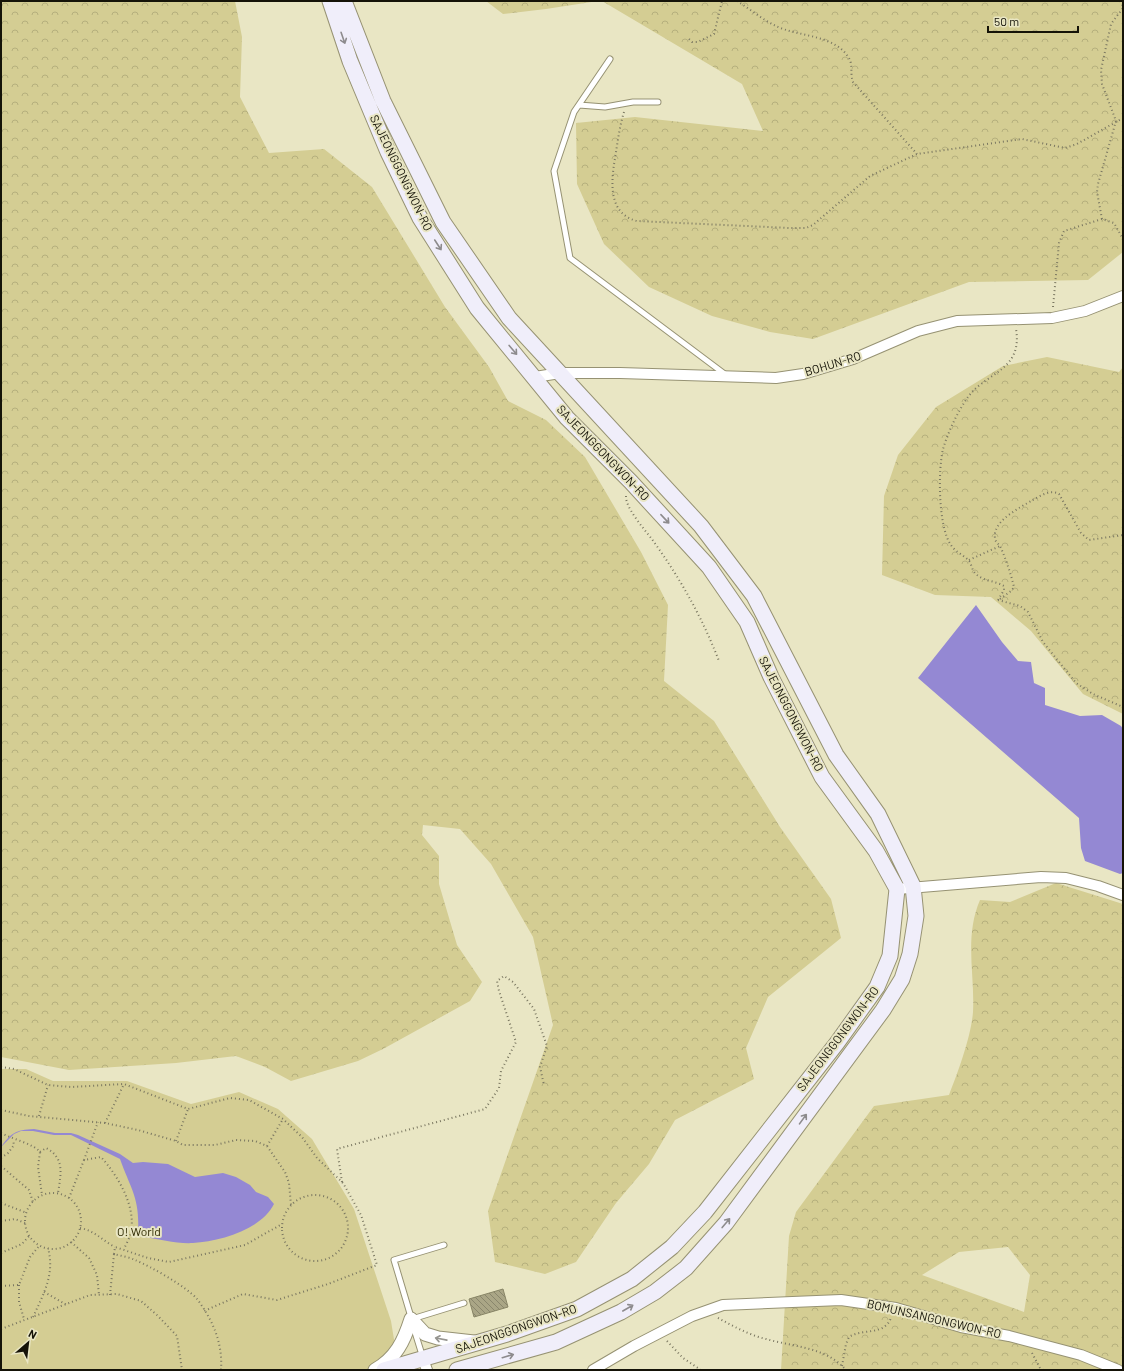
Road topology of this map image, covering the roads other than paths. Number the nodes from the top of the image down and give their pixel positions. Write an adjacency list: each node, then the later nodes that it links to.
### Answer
1 (330, 1): 8 (main road, SAJEONGGONGWON-RO, one-way to 8)
2 (344, 1): 7 (main road, SAJEONGGONGWON-RO)
3 (610, 59): 5 (lane)
4 (658, 102): 5 (lane)
5 (579, 105): 9 (lane)
6 (1123, 296): 9 (street, BOHUN-RO)
7 (560, 373): 8 (street, BOHUN-RO); 9 (street, BOHUN-RO); 10 (main road, SAJEONGGONGWON-RO)
8 (535, 377): 11 (main road, SAJEONGGONGWON-RO, one-way to 11)
9 (730, 378)
10 (914, 886): 11 (street); 12 (street); 18 (main road, SAJEONGGONGWON-RO, one-way to 10)
11 (897, 889): 16 (main road, SAJEONGGONGWON-RO)
12 (1123, 895)
13 (444, 1245): 15 (lane)
14 (464, 1303): 15 (lane)
15 (411, 1319): 16 (street, one-way to 15); 17 (lane); 19 (street)
16 (478, 1343): 17 (main road, SAJEONGGONGWON-RO)
17 (425, 1364): 20 (main road, SAJEONGGONGWON-RO)
18 (478, 1366): 21 (main road, SAJEONGGONGWON-RO)
19 (375, 1370)
20 (384, 1370)
21 (457, 1370)
22 (593, 1370): 23 (street, BOMUNSANGONGWON-RO)
23 (1118, 1370)

